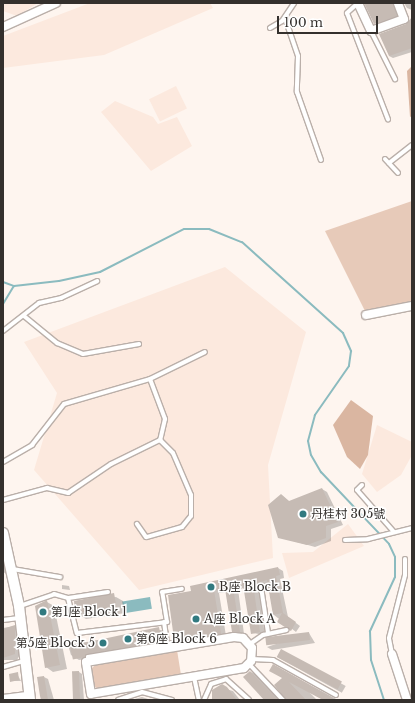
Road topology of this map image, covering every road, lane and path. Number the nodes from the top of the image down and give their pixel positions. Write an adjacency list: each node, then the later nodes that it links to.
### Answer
1 (56, 3): 7 (street)
2 (294, 3): 5 (lane)
3 (358, 3): 10 (street); 12 (lane)
4 (398, 3): 10 (street)
5 (285, 18): 9 (lane); 15 (lane)
6 (3, 20): 7 (lane)
7 (14, 23): 8 (street)
8 (3, 27)
9 (270, 28)
10 (371, 32): 11 (lane)
11 (395, 79)
12 (388, 119)
13 (412, 146): 16 (lane)
14 (385, 159): 16 (lane)
15 (321, 160)
16 (389, 163): 17 (lane)
17 (398, 173)
18 (97, 281): 21 (lane)
19 (412, 306): 20 (street)
20 (366, 315)
21 (24, 316): 22 (lane); 23 (lane)
22 (3, 332)
23 (139, 344)
24 (205, 352): 25 (lane)
25 (150, 380): 26 (lane); 27 (lane)
26 (160, 440): 29 (lane); 30 (lane)
27 (3, 462)
28 (362, 485): 32 (lane)
29 (3, 500)
30 (137, 524)
31 (412, 528): 32 (lane)
32 (394, 532): 34 (lane)
33 (3, 533): 36 (street)
34 (345, 540)
35 (404, 559): 51 (lane)
36 (13, 569): 37 (lane); 42 (street)
37 (60, 577)
38 (261, 588): 47 (lane)
39 (182, 589): 45 (lane)
40 (108, 592): 41 (lane)
41 (68, 598): 42 (lane); 45 (lane)
42 (19, 606): 43 (street)
43 (20, 618): 44 (lane); 52 (street)
44 (3, 620)
45 (164, 622): 48 (lane)
46 (286, 630): 47 (lane)
47 (268, 633): 50 (lane)
48 (167, 644): 49 (lane); 54 (lane)
49 (194, 644): 50 (street); 54 (street)
50 (250, 644): 53 (street)
51 (392, 654): 67 (street)
52 (24, 661): 55 (lane); 59 (street)
53 (250, 661): 56 (street); 57 (lane); 66 (lane)
54 (88, 662): 58 (street)
55 (3, 667)
56 (194, 677): 58 (street); 63 (lane)
57 (336, 695)
58 (91, 697)
59 (30, 698): 60 (street)
60 (3, 699)
61 (118, 700): 62 (lane)
62 (172, 700)
63 (199, 700)
64 (204, 700): 65 (lane)
65 (249, 700)
66 (283, 700)
67 (407, 700)

